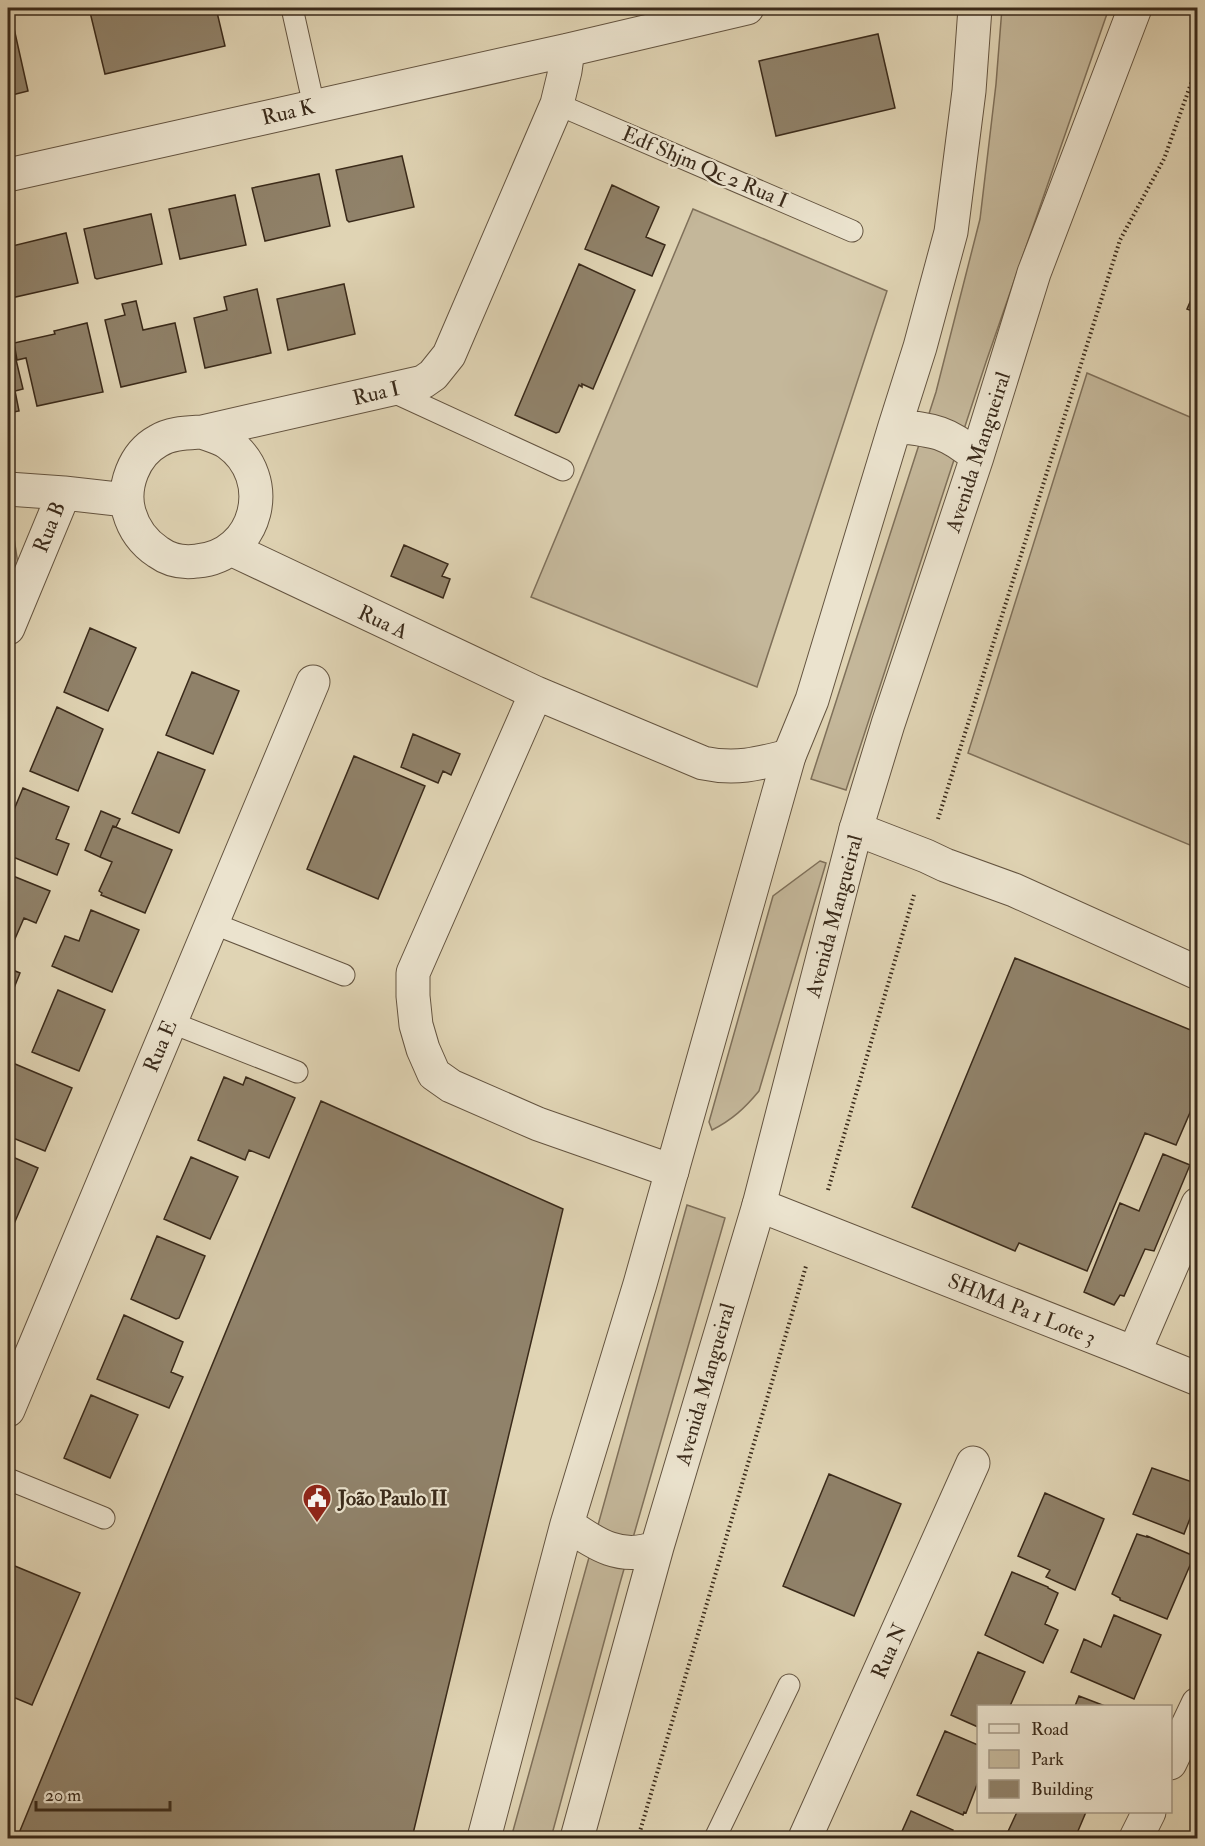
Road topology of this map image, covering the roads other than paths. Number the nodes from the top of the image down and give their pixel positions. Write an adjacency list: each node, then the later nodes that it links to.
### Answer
1 (292, 8): 7 (lane)
2 (747, 8): 5 (street, Rua K)
3 (975, 8): 11 (street)
4 (1135, 8): 13 (street, Avenida Mangueiral)
5 (568, 50): 6 (street, Rua I); 7 (street, Rua K)
6 (557, 104): 9 (lane, Edf Shjm Qc 2 Rua I); 10 (street, Rua I)
7 (314, 106): 8 (street, Rua K)
8 (8, 175)
9 (852, 231)
10 (389, 390): 12 (street, Rua I); 14 (lane)
11 (895, 426): 13 (street); 22 (street)
12 (202, 432): 17 (street, Rua I); 18 (street)
13 (977, 457): 23 (street, Avenida Mangueiral)
14 (562, 470)
15 (8, 489): 16 (street)
16 (64, 492): 17 (street); 19 (street, Rua B)
17 (126, 500): 18 (street)
18 (231, 549): 21 (street, Rua A)
19 (8, 628)
20 (313, 682): 24 (street, Rua E)
21 (536, 693): 22 (street, Rua A); 29 (street)
22 (789, 756): 29 (street)
23 (856, 829): 25 (street); 31 (street, Avenida Mangueiral)
24 (212, 923): 26 (lane); 27 (street, Rua E)
25 (1197, 973)
26 (344, 975)
27 (170, 1022): 28 (lane); 34 (street, Rua E)
28 (297, 1072)
29 (672, 1171): 38 (street)
30 (1197, 1204): 32 (street)
31 (759, 1205): 32 (street, SHMA Pa 1 Lote 3); 39 (street, Avenida Mangueiral)
32 (1134, 1353): 33 (street, SHMA Pa 1 Lote 3)
33 (1197, 1379)
34 (8, 1410)
35 (973, 1463): 47 (street, Rua N)
36 (8, 1479): 37 (lane)
37 (104, 1518)
38 (567, 1524): 39 (street); 44 (street)
39 (657, 1547): 45 (street, Avenida Mangueiral)
40 (789, 1685): 46 (lane)
41 (1197, 1704): 42 (street)
42 (1172, 1759)
43 (1149, 1813): 48 (street)
44 (484, 1839)
45 (577, 1839)
46 (715, 1839)
47 (806, 1839)
48 (1136, 1839)

